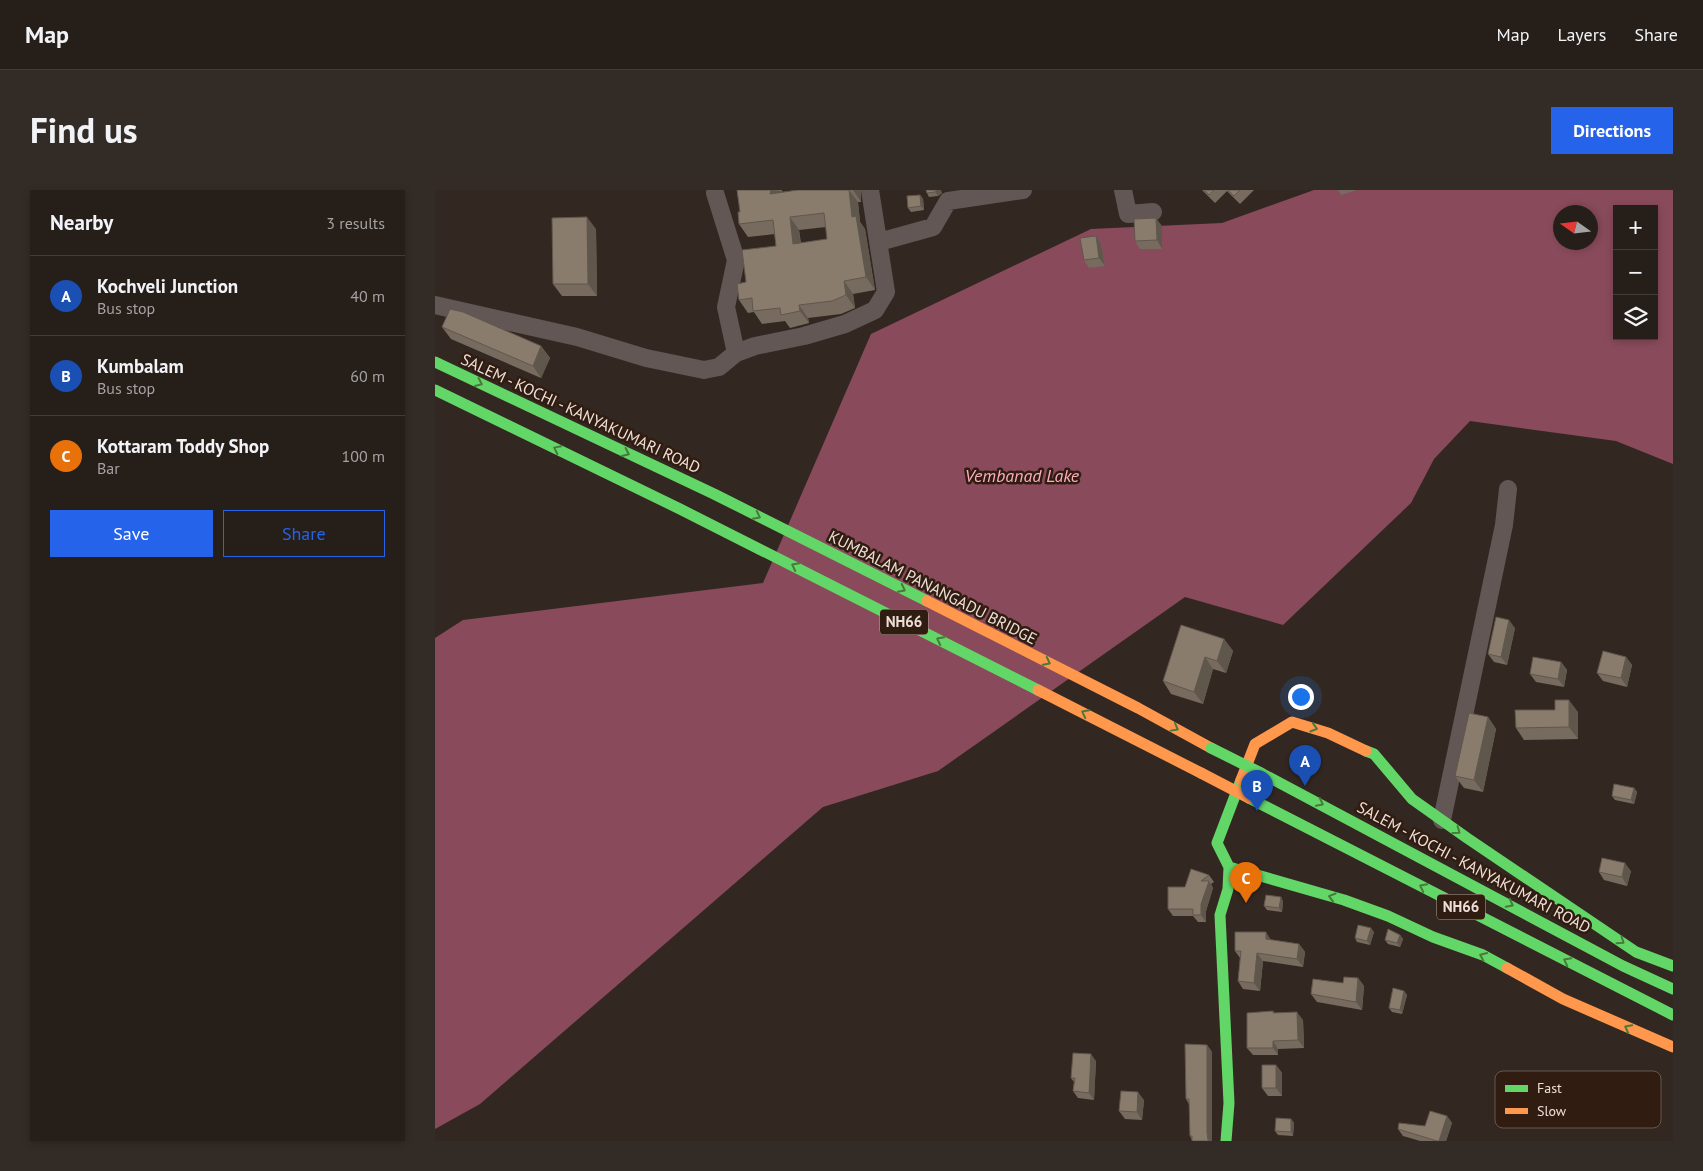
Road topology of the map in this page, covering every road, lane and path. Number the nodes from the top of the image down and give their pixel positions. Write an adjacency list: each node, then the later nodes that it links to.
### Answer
1 (870, 190): 6 (street)
2 (1023, 190): 6 (street)
3 (1123, 190): 5 (street)
4 (715, 193): 8 (street)
5 (1153, 212)
6 (879, 242): 8 (street)
7 (435, 306): 8 (street)
8 (736, 353)
9 (435, 362): 12 (main road, SALEM - KOCHI - KANYAKUMARI ROAD / NH66, one-way to 12)
10 (435, 390): 18 (main road, NH66, one-way to 10, bridge)
11 (1508, 489): 14 (street)
12 (713, 494): 13 (main road, KUMBALAM PANANGADU BRIDGE / NH66, one-way to 13, bridge)
13 (1261, 773): 17 (main road, SALEM - KOCHI - KANYAKUMARI ROAD / NH66, one-way to 17)
14 (1442, 820): 15 (main road, one-way to 14); 16 (main road, one-way to 16)
15 (1229, 867): 19 (main road, one-way to 15); 20 (main road)
16 (1673, 966)
17 (1673, 989)
18 (1673, 1015)
19 (1673, 1047)
20 (1227, 1141)

